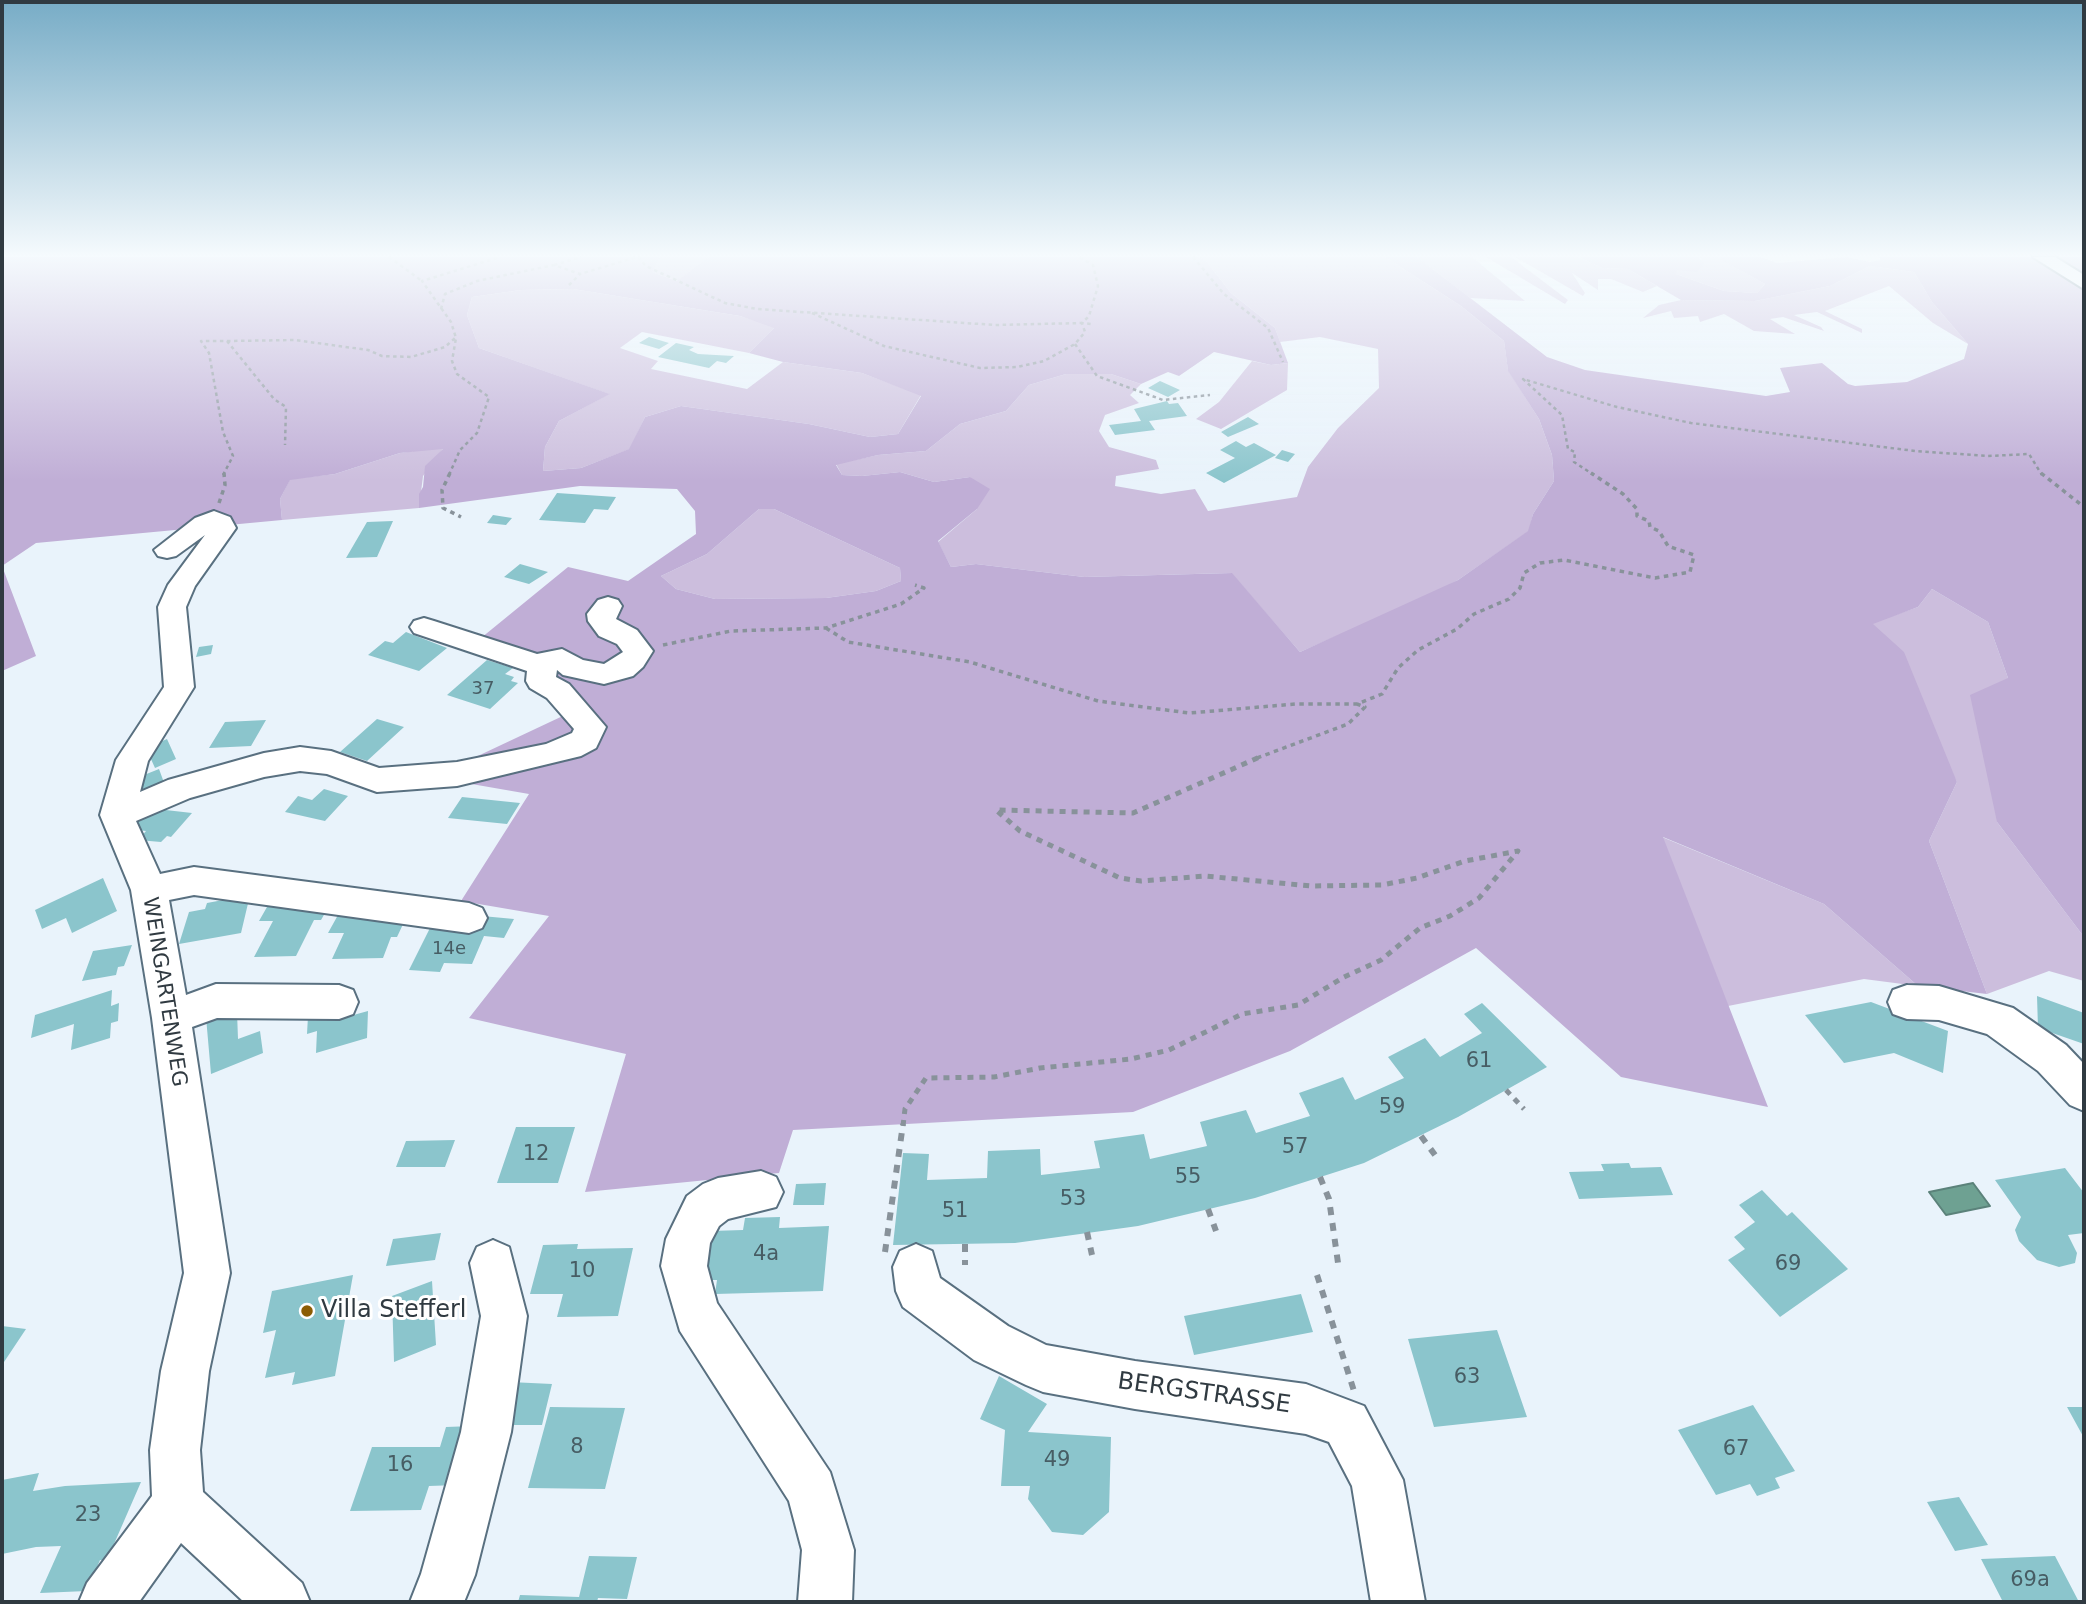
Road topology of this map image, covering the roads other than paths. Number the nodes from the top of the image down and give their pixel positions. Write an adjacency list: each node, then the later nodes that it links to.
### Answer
1 (167, 550): 5 (street)
2 (608, 606): 4 (street)
3 (424, 627): 4 (street)
4 (542, 666): 5 (street)
5 (117, 815): 6 (street, WEINGARTENWEG)
6 (149, 890): 7 (street); 10 (street, WEINGARTENWEG)
7 (469, 918)
8 (339, 1002): 10 (street)
9 (1907, 1002): 11 (street)
10 (171, 1018): 15 (street, WEINGARTENWEG)
11 (2084, 1092)
12 (761, 1192): 19 (street)
13 (493, 1263): 18 (street)
14 (916, 1267): 20 (street, BERGSTRASSE)
15 (178, 1504): 16 (street); 17 (street)
16 (106, 1602)
17 (283, 1602)
18 (438, 1602)
19 (825, 1602)
20 (1398, 1602)

